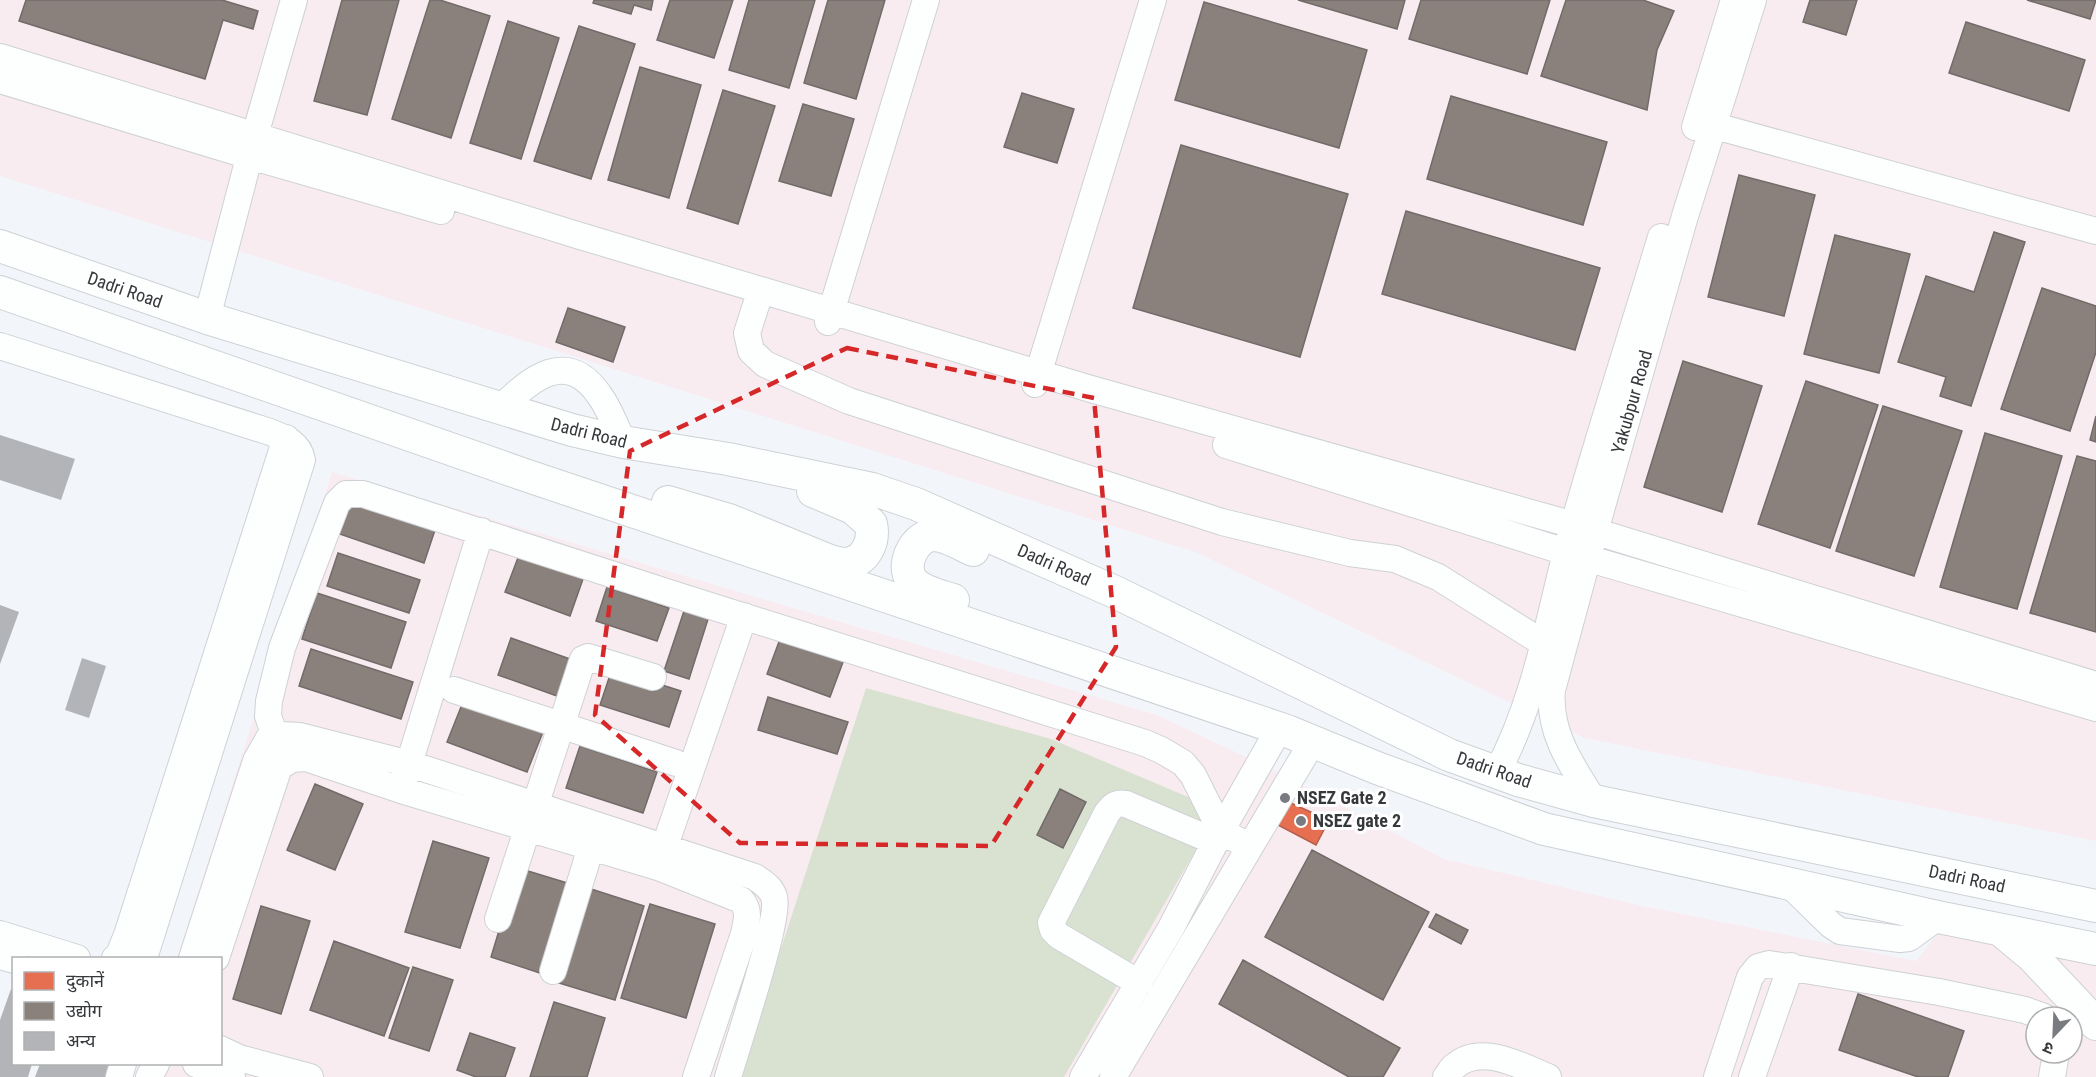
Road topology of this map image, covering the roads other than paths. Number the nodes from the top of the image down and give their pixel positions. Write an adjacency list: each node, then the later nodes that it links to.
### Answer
1 (294, 0): 9 (street)
2 (926, 0): 14 (street)
3 (1153, 0): 17 (street)
4 (1734, 0): 8 (street, Yakubpur Road)
5 (1753, 0): 8 (street, Yakubpur Road)
6 (0, 57): 9 (street)
7 (0, 80): 9 (street)
8 (1705, 123): 10 (street); 22 (street, Yakubpur Road)
9 (252, 145): 13 (street); 14 (street); 15 (street)
10 (2096, 231)
11 (0, 246): 15 (main road, Dadri Road)
12 (0, 292): 21 (main road, Dadri Road)
13 (757, 302): 14 (street); 27 (street)
14 (830, 316): 17 (street)
15 (207, 318): 18 (main road, Dadri Road)
16 (0, 346): 32 (street)
17 (1037, 378): 22 (street); 24 (street)
18 (500, 409): 19 (main road, Dadri Road); 19 (street)
19 (623, 442): 20 (main road, Dadri Road)
20 (728, 459): 21 (main road); 25 (main road, Dadri Road)
21 (602, 500): 28 (main road, Dadri Road)
22 (1584, 528): 24 (street, Yakubpur Road); 30 (street)
23 (481, 531): 26 (street); 36 (street); 40 (street)
24 (1577, 555): 27 (street, Yakubpur Road); 33 (street); 43 (street, Yakubpur Road)
25 (1114, 592): 28 (main road); 41 (main road, Dadri Road)
26 (744, 616): 45 (street); 48 (street)
27 (1543, 643): 41 (street, Yakubpur Road)
28 (1078, 663): 35 (main road, Dadri Road)
29 (653, 677): 34 (street)
30 (2096, 685)
31 (454, 690): 34 (street)
32 (213, 704): 57 (street); 58 (street)
33 (2096, 708)
34 (562, 724): 39 (street); 44 (street)
35 (1279, 729): 37 (main road, Dadri Road); 45 (street)
36 (274, 736): 38 (street); 40 (street); 59 (street)
37 (1313, 741): 47 (street); 53 (main road, Dadri Road)
38 (287, 762): 42 (street); 60 (street)
39 (676, 763)
40 (410, 764): 42 (street); 44 (street)
41 (1497, 772): 43 (main road, Dadri Road)
42 (401, 790): 44 (street)
43 (1594, 801): 50 (main road, Dadri Road)
44 (532, 816): 46 (street); 48 (street); 52 (street)
45 (1219, 836): 47 (street); 63 (street); 63 (street)
46 (591, 847): 48 (street); 62 (street)
47 (1251, 847): 65 (street)
48 (661, 857): 49 (street); 51 (street)
49 (747, 906): 51 (street); 71 (street)
50 (2096, 906)
51 (775, 910): 72 (street)
52 (498, 919)
53 (1999, 929): 55 (main road, Dadri Road); 66 (main road)
54 (0, 934): 56 (street)
55 (2096, 949)
56 (74, 957)
57 (118, 957)
58 (144, 957)
59 (192, 957)
60 (216, 957)
61 (1791, 966): 64 (street); 77 (street); 78 (street)
62 (553, 971)
63 (1133, 993): 65 (street); 73 (street)
64 (2024, 1010)
65 (1149, 1017): 74 (street)
66 (2096, 1024)
67 (222, 1050): 70 (street)
68 (198, 1069): 69 (street)
69 (232, 1077)
70 (310, 1077)
71 (696, 1077)
72 (728, 1077)
73 (1083, 1077)
74 (1113, 1077)
75 (1446, 1077): 76 (street)
76 (1548, 1077)
77 (1718, 1077)
78 (1752, 1077)

